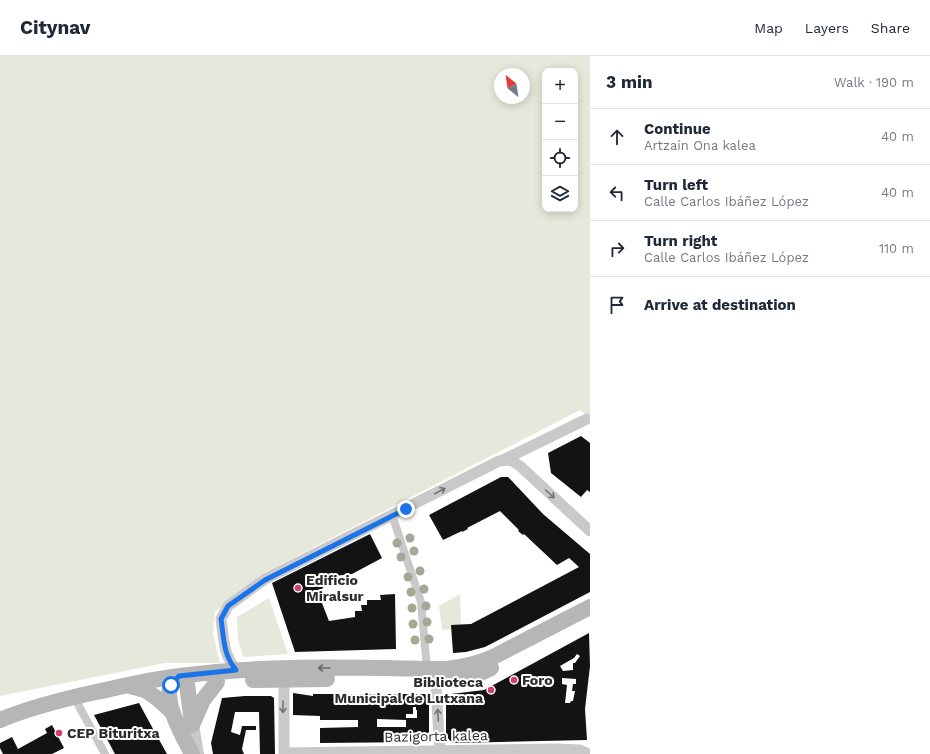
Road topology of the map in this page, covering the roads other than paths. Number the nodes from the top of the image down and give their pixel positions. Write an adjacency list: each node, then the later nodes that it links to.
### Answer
1 (587, 419): 2 (street)
2 (499, 461): 3 (street, one-way to 2); 4 (street, one-way to 4)
3 (392, 516): 7 (street); 8 (street)
4 (590, 531)
5 (590, 607): 8 (main road)
6 (590, 620): 8 (main road)
7 (236, 670): 9 (main road); 10 (main road)
8 (432, 672): 9 (main road); 17 (street, one-way to 8)
9 (284, 674): 11 (main road); 18 (street, one-way to 18)
10 (179, 682): 11 (main road); 12 (main road); 14 (main road); 16 (main road)
11 (217, 682): 16 (main road)
12 (129, 686): 13 (main road); 14 (main road)
13 (74, 697): 15 (main road); 19 (street)
14 (173, 713): 20 (main road)
15 (0, 720)
16 (192, 725): 21 (street)
17 (440, 752): 18 (street, Bazigorta kalea); 22 (street, Bazigorta kalea)
18 (284, 753)
19 (105, 754)
20 (192, 754)
21 (197, 754)
22 (588, 754)

